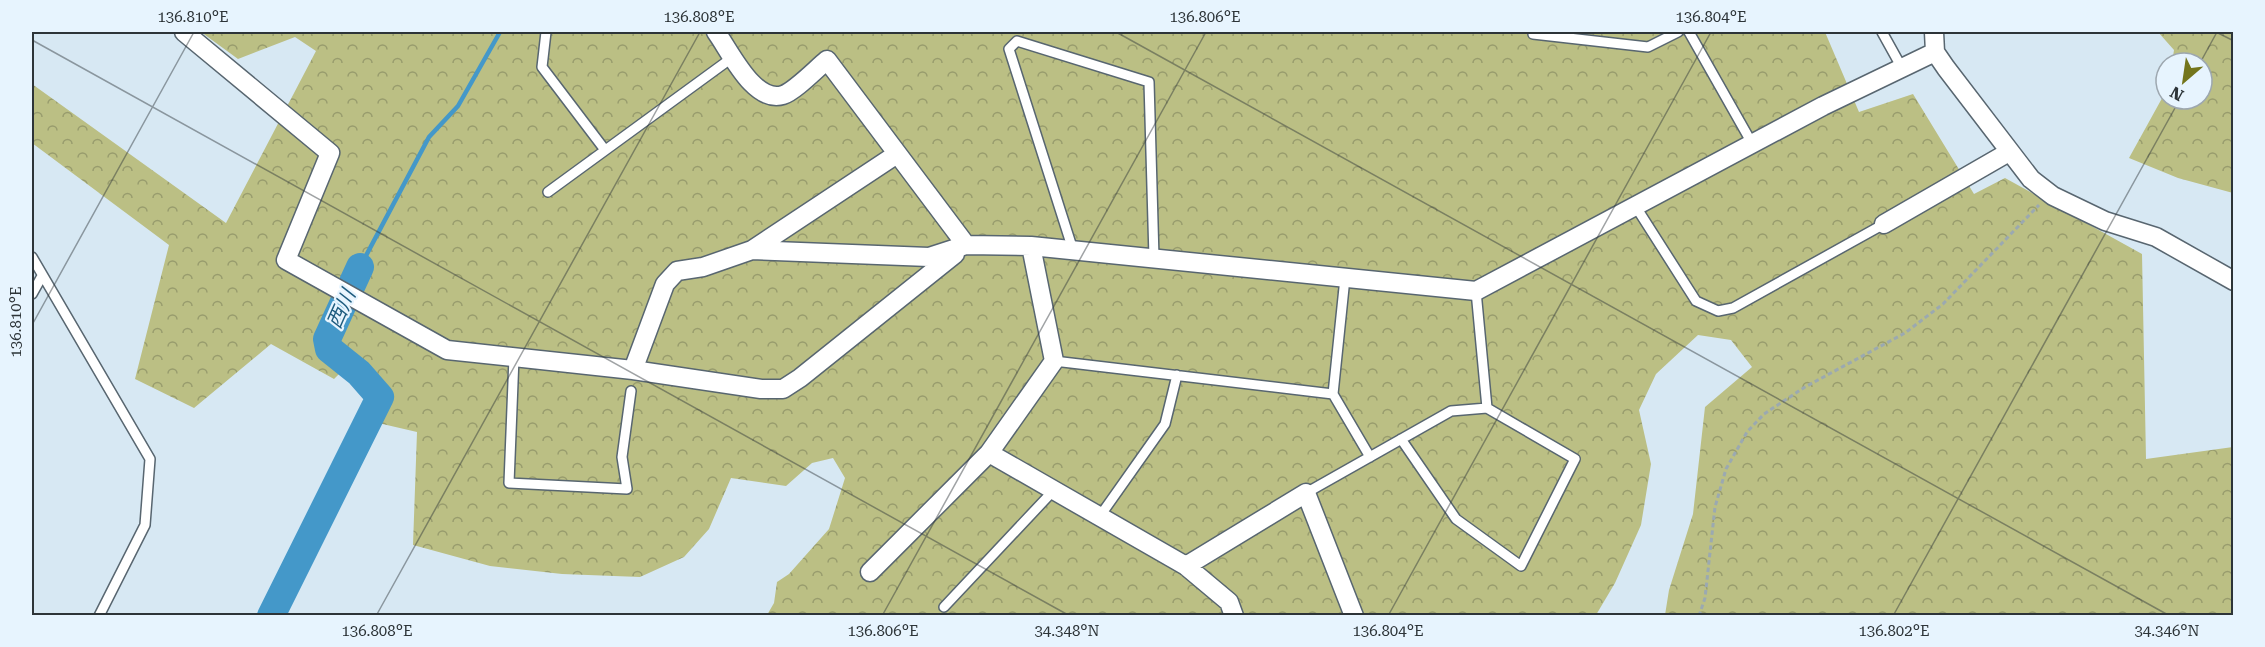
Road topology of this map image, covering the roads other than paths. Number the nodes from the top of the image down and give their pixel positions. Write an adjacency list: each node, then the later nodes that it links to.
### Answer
1 (184, 32): 30 (street)
2 (546, 32): 13 (lane)
3 (716, 32): 10 (street)
4 (1533, 32): 5 (lane)
5 (1678, 32)
6 (1689, 32): 12 (lane)
7 (1882, 32): 11 (lane)
8 (1934, 32): 9 (street)
9 (1935, 52): 11 (street); 14 (street)
10 (733, 57): 13 (lane); 15 (street)
11 (1902, 68): 12 (street)
12 (1753, 145): 17 (street)
13 (605, 150): 16 (lane)
14 (2009, 152): 18 (street); 27 (street)
15 (897, 154): 19 (street); 21 (street)
16 (548, 192)
17 (1636, 207): 18 (lane); 28 (street)
18 (1884, 224)
19 (966, 245): 20 (street); 21 (street); 32 (street)
20 (1031, 246): 22 (street); 31 (street)
21 (752, 250): 32 (street)
22 (1073, 250): 24 (street); 24 (lane)
23 (32, 257): 25 (lane)
24 (1154, 258): 26 (street)
25 (42, 276): 29 (lane); 46 (lane)
26 (1345, 278): 28 (street); 35 (lane)
27 (2234, 281)
28 (1476, 291): 36 (lane)
29 (32, 294)
30 (514, 357): 32 (street); 34 (lane)
31 (1054, 361): 33 (lane); 38 (street)
32 (633, 370)
33 (1177, 375): 35 (lane); 42 (lane)
34 (631, 391)
35 (1333, 394): 39 (lane)
36 (1487, 408): 37 (lane); 37 (lane)
37 (1401, 439): 39 (lane)
38 (989, 453): 40 (street); 44 (street)
39 (1370, 457): 41 (lane)
40 (1054, 490): 42 (street); 45 (lane)
41 (1306, 493): 43 (street); 48 (street)
42 (1100, 516): 43 (street)
43 (1186, 566): 47 (street)
44 (870, 572)
45 (944, 607)
46 (99, 615)
47 (1234, 615)
48 (1354, 615)

